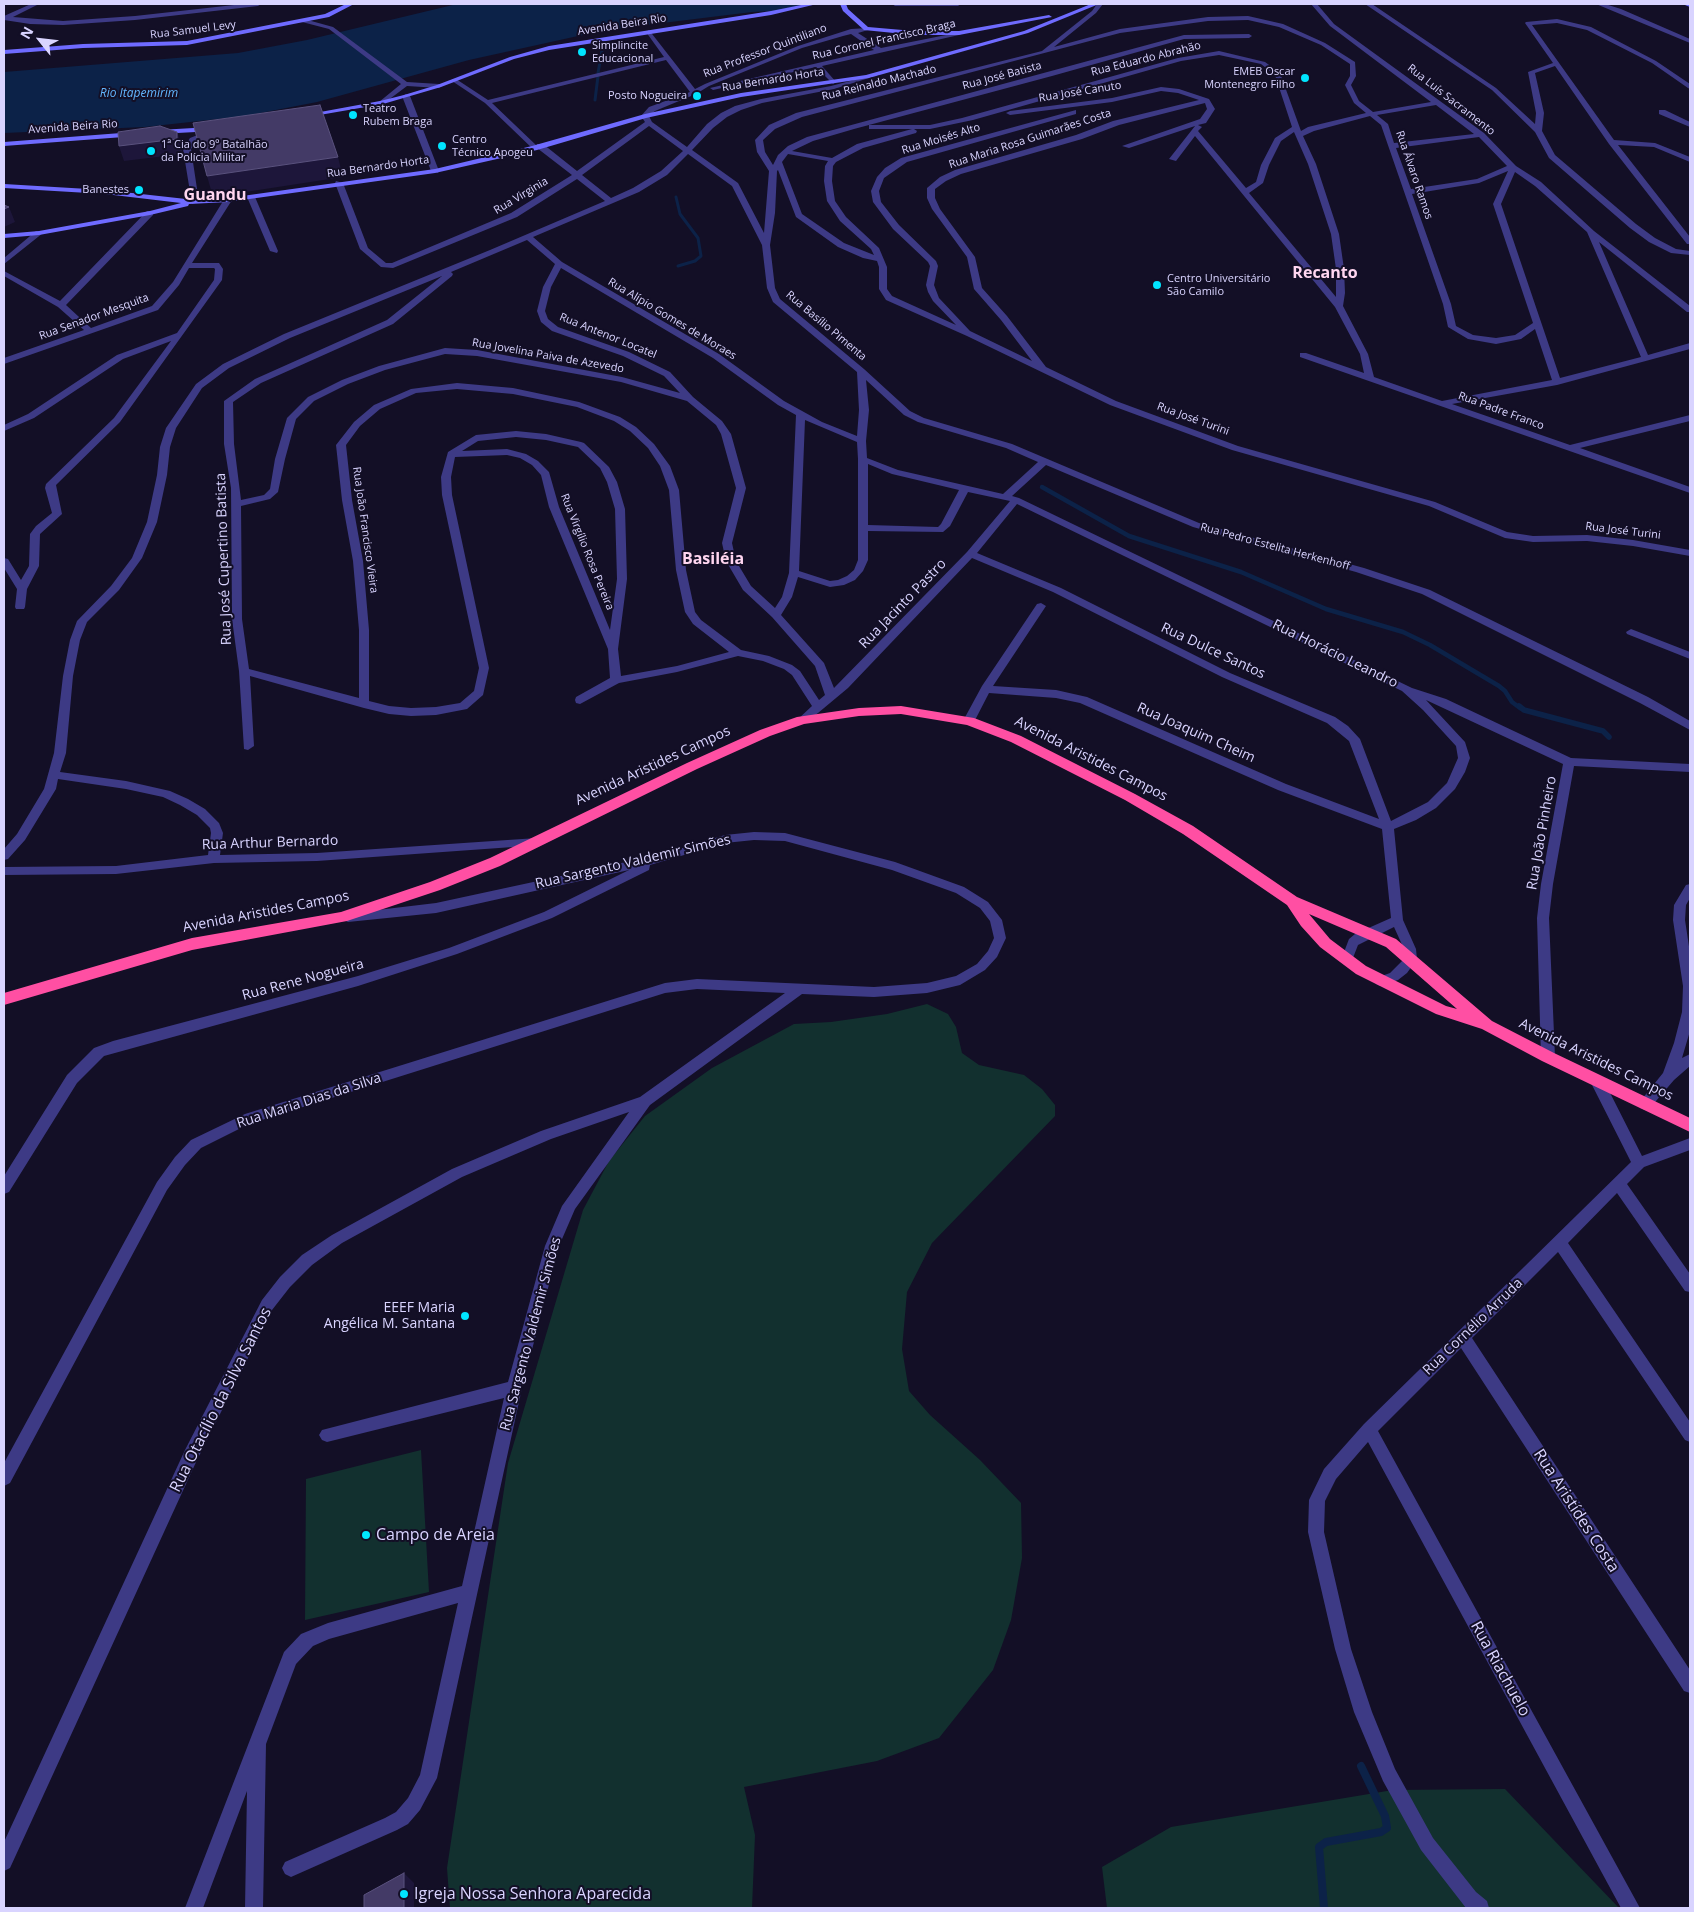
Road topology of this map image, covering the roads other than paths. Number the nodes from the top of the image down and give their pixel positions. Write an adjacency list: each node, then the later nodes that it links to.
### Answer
1 (36, 4): 15 (street)
2 (258, 4): 15 (street)
3 (351, 4): 14 (main road, Rua Samuel Levy)
4 (814, 4): 20 (main road, Avenida Beira Rio)
5 (844, 4): 18 (main road)
6 (895, 4): 7 (street)
7 (958, 4)
8 (1096, 4): 13 (main road)
9 (1100, 4): 26 (street, Rua Reinaldo Machado)
10 (1314, 4): 42 (street, Rua Luís Sacramento)
11 (1368, 4): 54 (street)
12 (1599, 4): 23 (street)
13 (1080, 11): 21 (main road, Rua Coronel Francisco Braga); 30 (main road, Rua Bernardo Horta)
14 (327, 16): 16 (main road, Rua Samuel Levy); 17 (street)
15 (5, 18)
16 (304, 22): 17 (street); 25 (main road, Rua Samuel Levy)
17 (331, 29): 33 (street)
18 (866, 29): 19 (street, Rua Professor Quintiliano); 21 (main road, Rua Professor Quintiliano)
19 (851, 31): 24 (street); 36 (street, Rua Professor Quintiliano)
20 (649, 32): 27 (street); 31 (main road, Avenida Beira Rio)
21 (959, 33): 24 (street, Rua Coronel Francisco Braga)
22 (1249, 36): 51 (street, Rua José Batista)
23 (1690, 41)
24 (880, 51): 29 (street, Rua Coronel Francisco Braga)
25 (4, 52)
26 (1044, 52): 44 (street, Rua Álvaro Ramos); 72 (street, Rua Reinaldo Machado)
27 (667, 58): 36 (street); 40 (street)
28 (1557, 64): 35 (street); 54 (street); 59 (street)
29 (818, 65): 32 (street); 36 (street, Rua Coronel Francisco Braga)
30 (867, 77): 32 (main road, Rua Bernardo Horta); 64 (street)
31 (454, 80): 34 (main road, Avenida Beira Rio); 40 (street)
32 (833, 82): 47 (main road, Rua Bernardo Horta)
33 (404, 83): 34 (street, Avenida Beira Rio); 41 (street, Avenida Beira Rio)
34 (439, 86): 37 (main road, Avenida Beira Rio)
35 (1690, 87)
36 (694, 93): 47 (street, Rua Professor Quintiliano)
37 (406, 96): 41 (main road, Avenida Beira Rio); 71 (street)
38 (1112, 100): 39 (street, Rua José Canuto); 46 (street, Rua José Canuto); 102 (street, Rua Moisés Alto)
39 (1207, 100): 48 (street); 109 (street, Rua Maria Rosa Guimarães Costa)
40 (487, 102): 63 (street)
41 (381, 103): 45 (main road, Avenida Beira Rio)
42 (1436, 103): 44 (street); 58 (street, Rua Luís Sacramento)
43 (1662, 112): 49 (street)
44 (1371, 114): 57 (street); 62 (street, Rua Álvaro Ramos)
45 (304, 115)
46 (965, 119): 50 (street, Rua José Canuto); 57 (street, Rua Eduardo Abrahão)
47 (647, 120): 63 (main road, Rua Bernardo Horta); 64 (street, Rua Basílio Pimenta); 73 (street, Rua Virginia)
48 (1203, 121): 53 (street); 61 (street)
49 (1690, 125)
50 (930, 126): 51 (street, Rua José Canuto); 67 (street)
51 (851, 127): 65 (street, Rua José Batista)
52 (218, 129): 55 (main road); 80 (street)
53 (1194, 131): 66 (street); 76 (street)
54 (1538, 131): 90 (street)
55 (147, 133)
56 (138, 134): 60 (main road, Avenida Beira Rio)
57 (1300, 135): 76 (street); 98 (street, Rua Eduardo Abrahão)
58 (1481, 135): 62 (street); 70 (street, Rua Luís Sacramento)
59 (1612, 142): 68 (street); 87 (street)
60 (4, 144)
61 (1126, 146)
62 (1392, 146): 77 (street, Rua Álvaro Ramos)
63 (537, 147): 71 (main road, Rua Bernardo Horta); 73 (street)
64 (687, 151): 81 (street); 88 (street, Rua Basílio Pimenta)
65 (787, 152): 67 (street); 69 (street, Rua José Batista)
66 (1173, 159)
67 (833, 160): 91 (street)
68 (1690, 160)
69 (779, 162): 72 (street, Rua José Batista); 91 (street)
70 (1512, 167): 77 (street); 83 (street, Rua Luís Sacramento); 100 (street)
71 (434, 171): 74 (main road, Rua Bernardo Horta)
72 (773, 171): 88 (street)
73 (577, 175): 74 (street, Rua Virginia); 81 (street)
74 (339, 183): 78 (main road, Rua Bernardo Horta)
75 (4, 186): 80 (main road, Rua Bernardo Horta)
76 (1245, 192): 98 (street)
77 (1408, 192): 100 (street, Rua Álvaro Ramos)
78 (251, 197): 79 (main road, Rua Bernardo Horta); 89 (street)
79 (228, 200): 80 (main road, Rua Bernardo Horta); 94 (street, Rua Senador Mesquita)
80 (195, 202): 82 (main road)
81 (611, 202): 86 (street)
82 (150, 213): 84 (main road); 97 (street)
83 (1590, 231): 99 (street, Rua Luís Sacramento); 106 (street)
84 (39, 233): 85 (main road); 92 (street)
85 (4, 236)
86 (529, 238): 93 (street, Rua Alípio Gomes de Moraes); 95 (street)
87 (1690, 242)
88 (766, 245): 108 (street, Rua Basílio Pimenta)
89 (274, 251)
90 (1690, 253)
91 (880, 259): 102 (street, Rua José Turini)
92 (4, 262)
93 (559, 264): 112 (street, Rua Antenor Locatel); 114 (street, Rua Alípio Gomes de Moraes)
94 (188, 266): 101 (street, Rua Senador Mesquita); 103 (street)
95 (457, 267): 125 (street, Rua José Cupertino Batista); 153 (street)
96 (4, 273): 97 (street)
97 (61, 305): 101 (street)
98 (1339, 306): 110 (street)
99 (1690, 310)
100 (1538, 323): 111 (street)
101 (90, 331): 107 (street, Rua Senador Mesquita)
102 (970, 334): 109 (street, Rua José Turini)
103 (180, 335): 116 (street); 131 (street)
104 (1690, 346): 106 (street)
105 (1303, 355): 110 (street, Rua Padre Franco)
106 (1646, 358): 111 (street)
107 (4, 362)
108 (861, 370): 117 (street, Rua Basílio Pimenta); 121 (street, Rua Pedro Estelita Herkenhoff)
109 (1044, 371): 127 (street, Rua José Turini)
110 (1370, 378): 113 (street, Rua Padre Franco)
111 (1557, 382): 113 (street)
112 (690, 399): 125 (street, Rua Jovelina Paiva de Azevedo); 134 (street, Rua Antenor Locatel)
113 (1443, 403): 118 (street, Rua Padre Franco)
114 (801, 414): 117 (street, Rua Alípio Gomes de Moraes); 130 (street)
115 (1690, 418): 118 (street)
116 (4, 428)
117 (861, 441): 120 (street, Rua Basílio Pimenta)
118 (1570, 448): 123 (street, Rua Padre Franco)
119 (451, 454): 136 (street, Rua Virgílio Rosa Pereira); 136 (street); 145 (street)
120 (863, 459): 122 (street); 126 (street, Rua Basílio Pimenta)
121 (1046, 461): 124 (street, Rua Jacinto Pastro); 149 (street, Rua Pedro Estelita Herkenhoff)
122 (965, 488): 124 (street); 126 (street)
123 (1690, 490)
124 (1011, 498): 128 (street, Rua Jacinto Pastro); 141 (street, Rua Horácio Leandro)
125 (236, 504): 139 (street, Rua José Cupertino Batista)
126 (863, 528): 130 (street, Rua Basílio Pimenta)
127 (1690, 553)
128 (971, 554): 143 (street, Rua Jacinto Pastro); 154 (street, Rua Dulce Santos)
129 (4, 561): 131 (street)
130 (794, 573): 134 (street)
131 (22, 590): 132 (street)
132 (20, 606)
133 (1041, 606): 142 (street)
134 (776, 615): 143 (street, Rua Antenor Locatel)
135 (1631, 632): 138 (street)
136 (613, 649): 140 (street)
137 (738, 653): 140 (street); 145 (street, Rua João Francisco Vieira); 146 (street)
138 (1690, 656)
139 (244, 671): 145 (street); 150 (street, Rua José Cupertino Batista)
140 (616, 680): 144 (street)
141 (1406, 688): 151 (street, Rua João Pinheiro); 154 (street, Rua Horácio Leandro)
142 (986, 690): 148 (street); 154 (street, Rua Joaquim Cheim)
143 (831, 696): 146 (street, Rua Jacinto Pastro)
144 (580, 700)
145 (364, 704)
146 (818, 706): 147 (street, Rua Jacinto Pastro)
147 (802, 720): 148 (highway, Avenida Aristides Campos); 155 (highway, Avenida Aristides Campos)
148 (969, 721): 161 (highway, Avenida Aristides Campos)
149 (1690, 726)
150 (248, 746)
151 (1569, 762): 152 (street); 171 (street, Rua João Pinheiro)
152 (1690, 768)
153 (55, 775): 156 (street); 158 (street)
154 (1388, 827): 163 (street)
155 (537, 842): 158 (street, Rua Arthur Bernardo); 162 (highway, Avenida Aristides Campos)
156 (4, 856)
157 (663, 858): 162 (street, Rua Sargento Valdemir Simões); 168 (street, Rua Sargento Valdemir Simões); 181 (street, Rua Rene Nogueira)
158 (214, 859): 159 (street, Rua Arthur Bernardo)
159 (4, 871)
160 (1690, 888): 173 (street)
161 (1292, 901): 164 (highway, Avenida Aristides Campos); 166 (highway, Avenida Aristides Campos)
162 (342, 917): 169 (highway, Avenida Aristides Campos)
163 (1397, 920): 164 (street); 165 (street)
164 (1367, 931): 165 (highway, Avenida Aristides Campos); 166 (street)
165 (1411, 959): 167 (street); 170 (highway, Avenida Aristides Campos)
166 (1347, 960): 167 (highway, Avenida Aristides Campos)
167 (1380, 981): 170 (highway, Avenida Aristides Campos)
168 (800, 989): 175 (street, Rua Sargento Valdemir Simões); 189 (street, Rua Maria Dias da Silva)
169 (4, 999)
170 (1487, 1025): 171 (highway, Avenida Aristides Campos)
171 (1548, 1057): 174 (highway, Avenida Aristides Campos)
172 (1690, 1059): 173 (street)
173 (1668, 1076): 176 (street)
174 (1597, 1081): 176 (highway, Avenida Aristides Campos); 179 (street)
175 (645, 1101): 185 (street, Rua Sargento Valdemir Simões); 193 (street, Rua Otacílio da Silva Santos)
176 (1645, 1104): 177 (highway, Avenida Aristides Campos)
177 (1690, 1124)
178 (1690, 1144): 179 (street, Rua Cornélio Arruda)
179 (1638, 1163): 180 (street, Rua Cornélio Arruda)
180 (1618, 1183): 182 (street, Rua Cornélio Arruda); 183 (street)
181 (4, 1188)
182 (1560, 1243): 184 (street, Rua Cornélio Arruda); 188 (street)
183 (1690, 1286)
184 (1462, 1336): 186 (street, Rua Cornélio Arruda); 191 (street, Rua Aristídes Costa)
185 (514, 1388): 187 (street); 190 (street, Rua Sargento Valdemir Simões)
186 (1368, 1429): 197 (street, Rua Cornélio Arruda); 198 (street, Rua Riachuelo)
187 (327, 1435)
188 (1690, 1435)
189 (4, 1478)
190 (469, 1592): 192 (street); 194 (street, Rua Sargento Valdemir Simões)
191 (1690, 1685)
192 (257, 1744): 195 (street); 196 (street)
193 (4, 1862)
194 (291, 1868)
195 (194, 1908)
196 (254, 1908)
197 (1480, 1908)
198 (1631, 1908)

